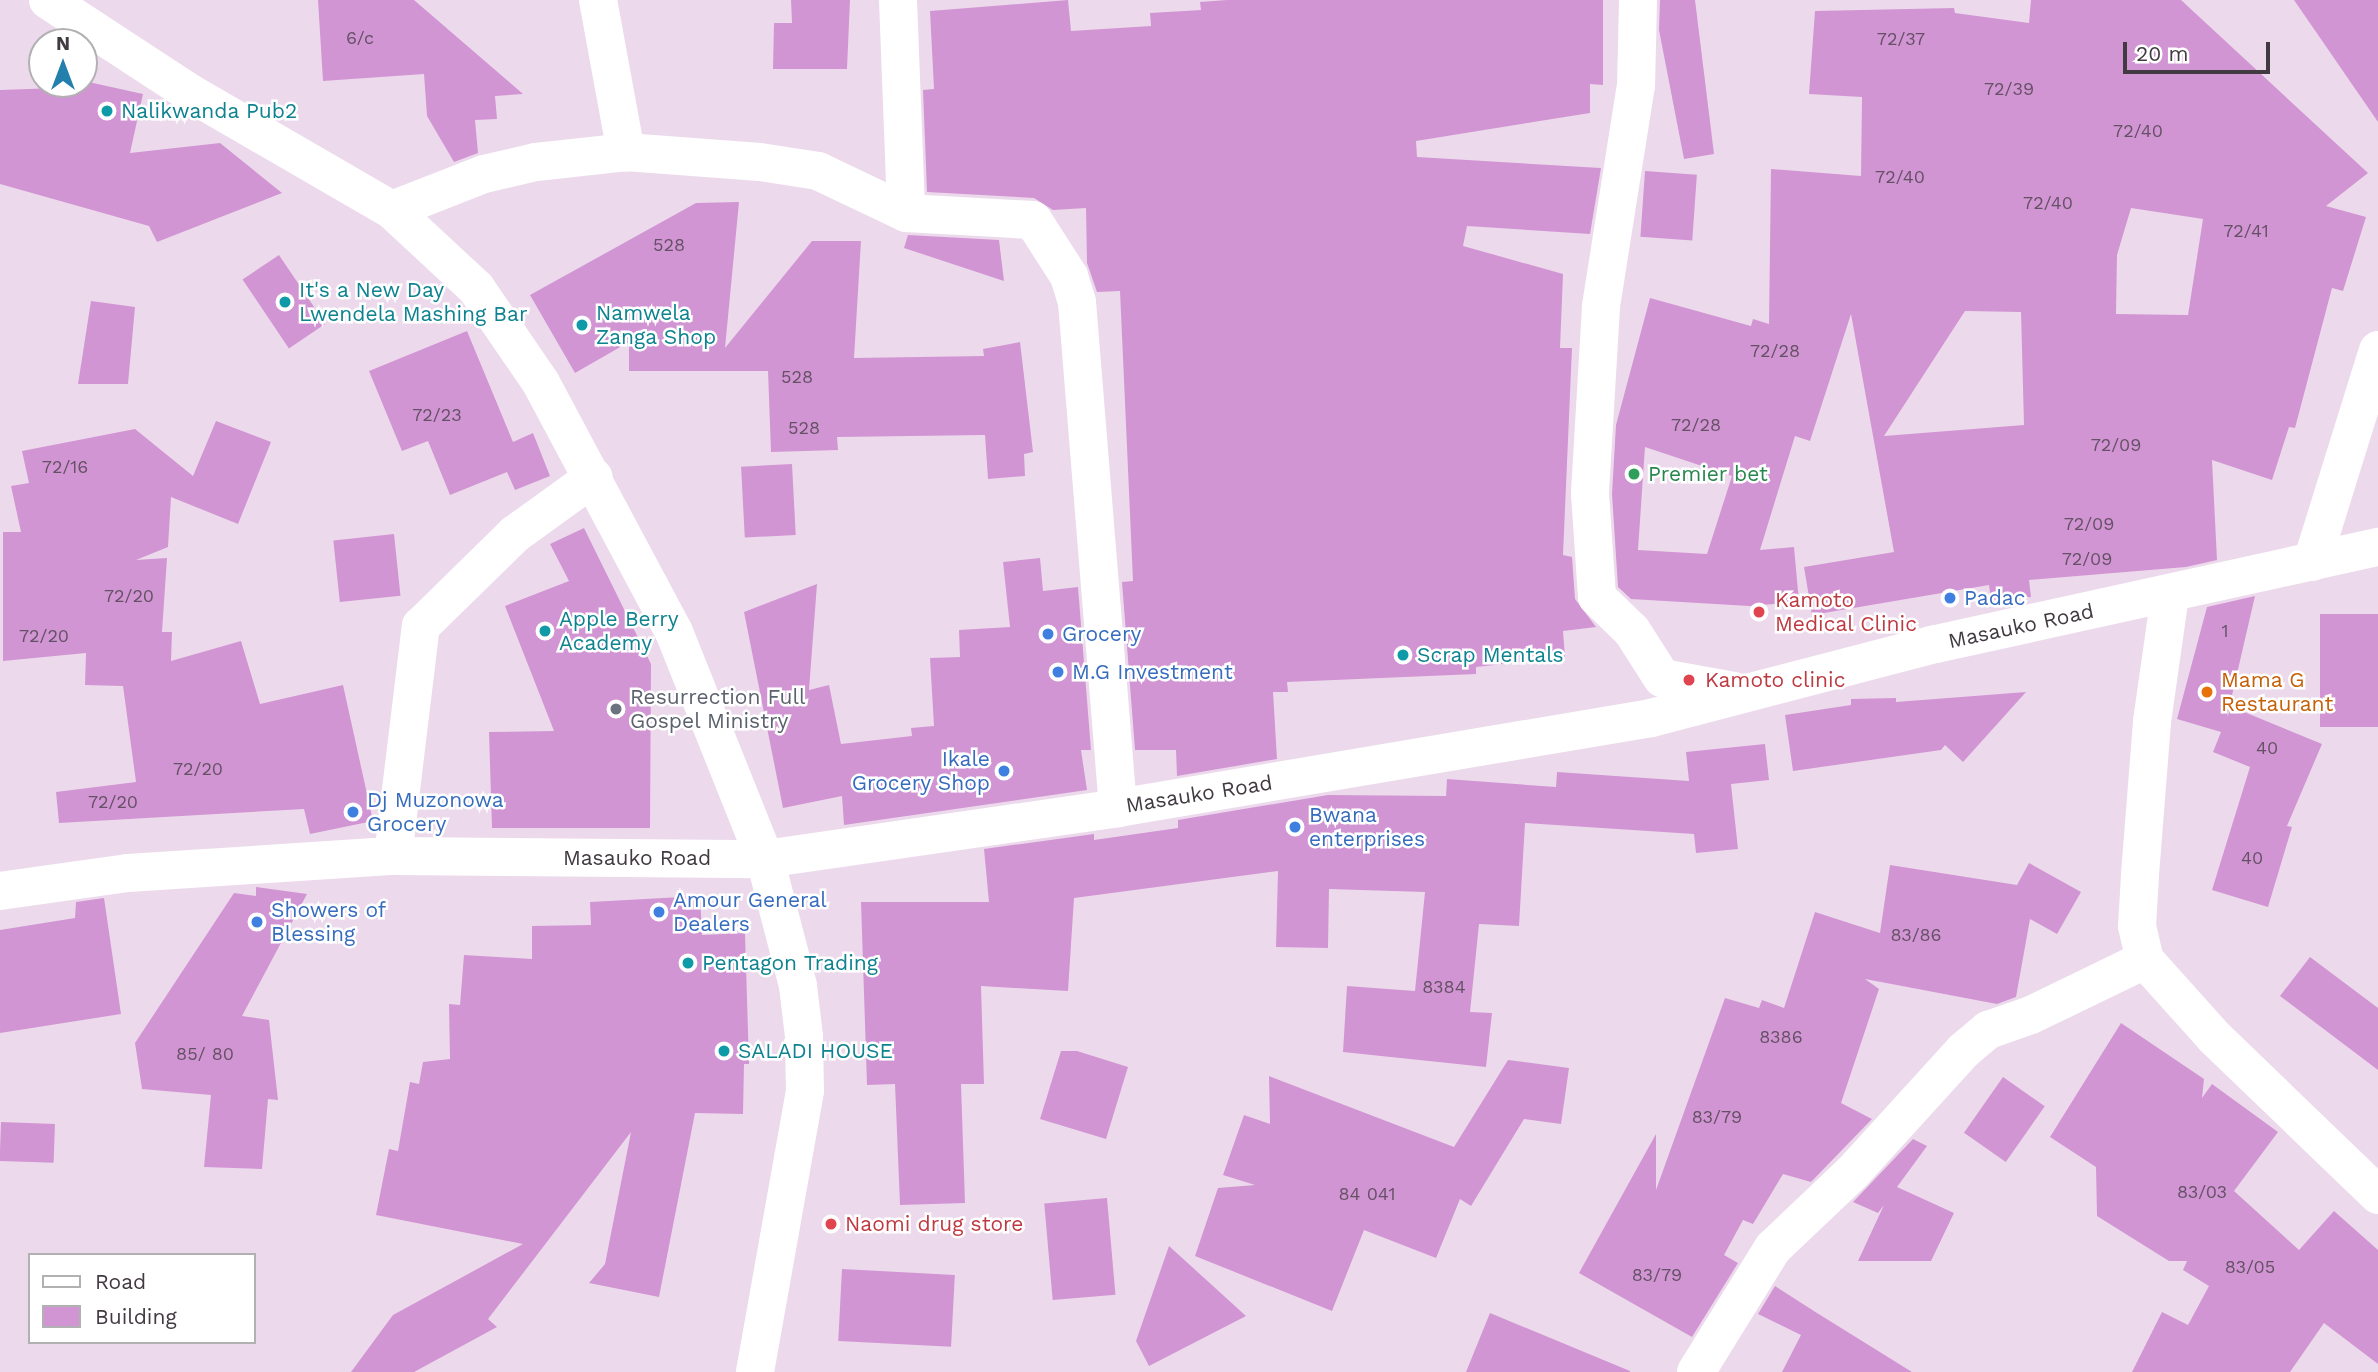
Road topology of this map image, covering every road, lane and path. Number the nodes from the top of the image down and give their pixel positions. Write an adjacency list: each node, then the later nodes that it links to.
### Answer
1 (48, 0): 6 (street)
2 (598, 0): 5 (street)
3 (898, 0): 7 (street)
4 (1638, 0): 13 (street)
5 (625, 152): 6 (street); 7 (street)
6 (392, 210): 9 (street)
7 (906, 213): 14 (street)
8 (2378, 350): 11 (street)
9 (594, 477): 15 (street); 16 (street)
10 (2378, 547): 11 (street, Masauko Road)
11 (2312, 562): 12 (street, Masauko Road)
12 (2171, 595): 13 (street, Masauko Road); 18 (street)
13 (1748, 694): 14 (street, Masauko Road)
14 (1118, 808): 16 (street, Masauko Road)
15 (393, 856): 16 (street, Masauko Road); 17 (street, Masauko Road)
16 (765, 859): 20 (street)
17 (0, 891)
18 (2145, 960): 19 (street); 21 (street)
19 (2378, 1195)
20 (755, 1372)
21 (1696, 1372)

